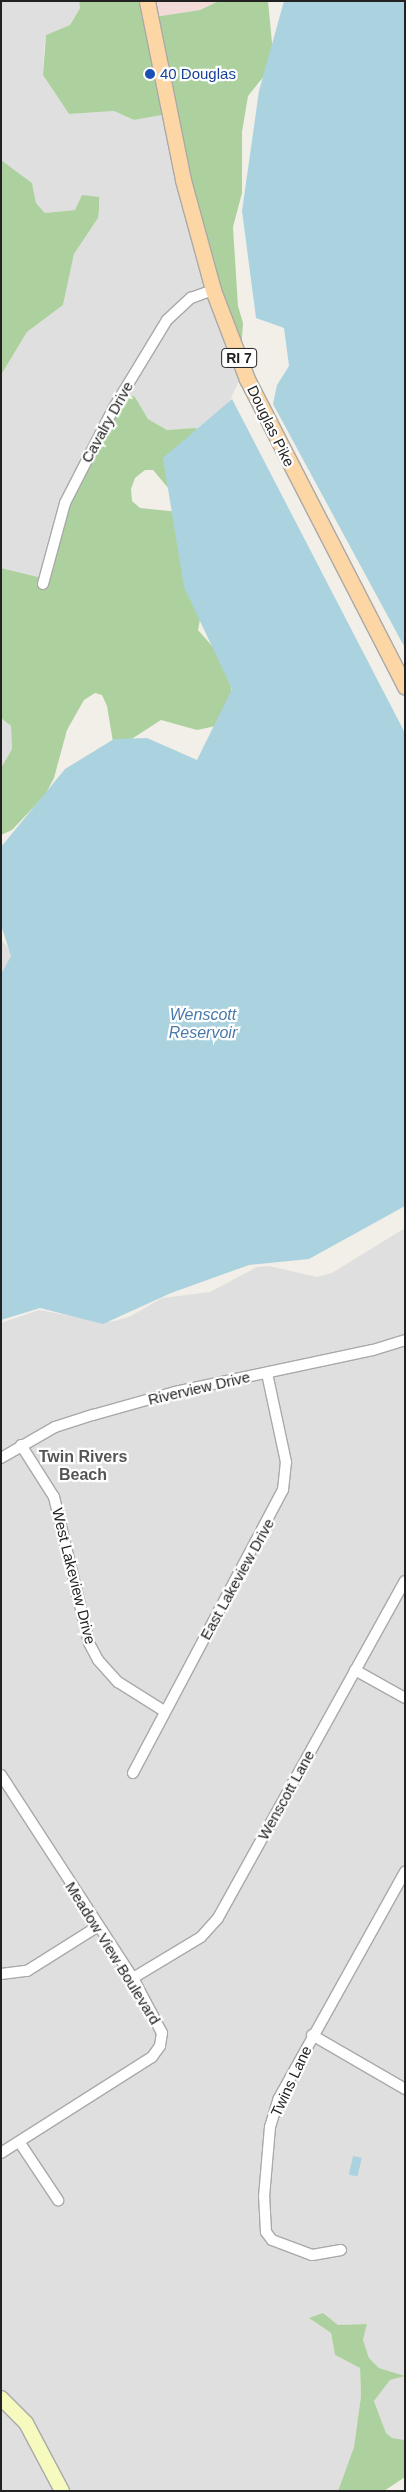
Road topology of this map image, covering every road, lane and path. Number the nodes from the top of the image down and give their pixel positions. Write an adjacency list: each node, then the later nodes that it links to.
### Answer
1 (147, 1): 2 (main road, Douglas Pike / RI 7)
2 (213, 290): 3 (street, Cavalry Drive); 4 (main road, Douglas Pike / RI 7)
3 (43, 584)
4 (405, 687)
5 (405, 1340): 6 (street, Riverview Drive)
6 (267, 1373): 7 (street, Riverview Drive); 12 (street, East Lakeview Drive)
7 (21, 1445): 8 (street, Riverview Drive); 12 (street, West Lakeview Drive)
8 (1, 1458)
9 (405, 1581): 10 (street, Wenscott Lane)
10 (355, 1670): 11 (street); 18 (street, Wenscott Lane)
11 (405, 1698)
12 (164, 1711): 13 (street, East Lakeview Drive)
13 (133, 1773)
14 (1, 1775): 16 (street, Meadow View Boulevard)
15 (405, 1872): 19 (street, Twins Lane)
16 (97, 1927): 17 (street); 18 (street, Meadow View Boulevard)
17 (1, 1974)
18 (132, 1978): 21 (street, Meadow View Boulevard)
19 (312, 2036): 20 (street); 24 (street, Twins Lane)
20 (405, 2089)
21 (20, 2143): 22 (street, Meadow View Boulevard); 23 (street)
22 (1, 2153)
23 (58, 2200)
24 (341, 2250)
25 (1, 2398): 26 (street)
26 (62, 2491)

